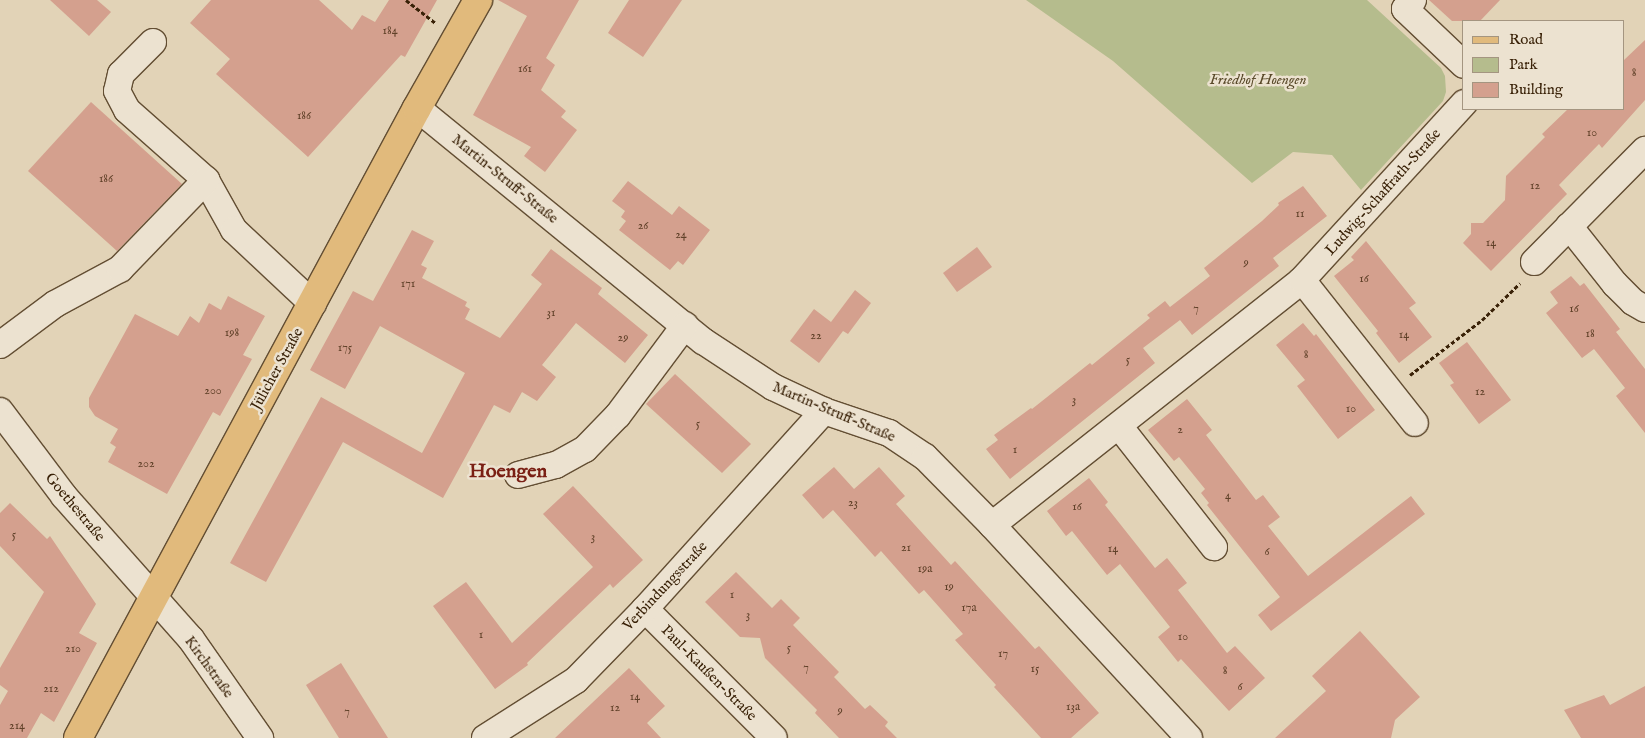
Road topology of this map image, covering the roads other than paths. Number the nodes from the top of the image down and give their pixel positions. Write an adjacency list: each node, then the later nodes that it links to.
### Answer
1 (478, 0): 6 (main road, Jülicher Straße)
2 (1413, 0): 4 (street)
3 (153, 42): 8 (street)
4 (1462, 63)
5 (1462, 105): 11 (street, Ludwig-Schaffrath-Straße)
6 (417, 108): 12 (main road, Jülicher Straße); 14 (street, Martin-Struff-Straße)
7 (1645, 150): 9 (street)
8 (206, 180): 12 (street); 15 (street)
9 (1569, 226): 10 (street); 13 (street)
10 (1534, 262)
11 (1302, 280): 18 (street); 19 (street, Ludwig-Schaffrath-Straße)
12 (313, 304): 23 (main road, Jülicher Straße)
13 (1645, 309)
14 (685, 325): 17 (street, Martin-Struff-Straße); 20 (street)
15 (0, 345)
16 (0, 411): 23 (street, Goethestraße)
17 (824, 411): 21 (street, Martin-Struff-Straße); 24 (street, Verbindungsstraße)
18 (1415, 423)
19 (1119, 426): 21 (street, Ludwig-Schaffrath-Straße); 22 (street)
20 (518, 475)
21 (992, 525): 29 (street, Martin-Struff-Straße)
22 (1214, 547)
23 (154, 600): 25 (main road, Jülicher Straße); 26 (street, Kirchstraße)
24 (645, 609): 27 (street, Verbindungsstraße); 28 (street, Paul-Kaußen-Straße)
25 (78, 738)
26 (260, 738)
27 (485, 738)
28 (774, 738)
29 (1189, 738)

